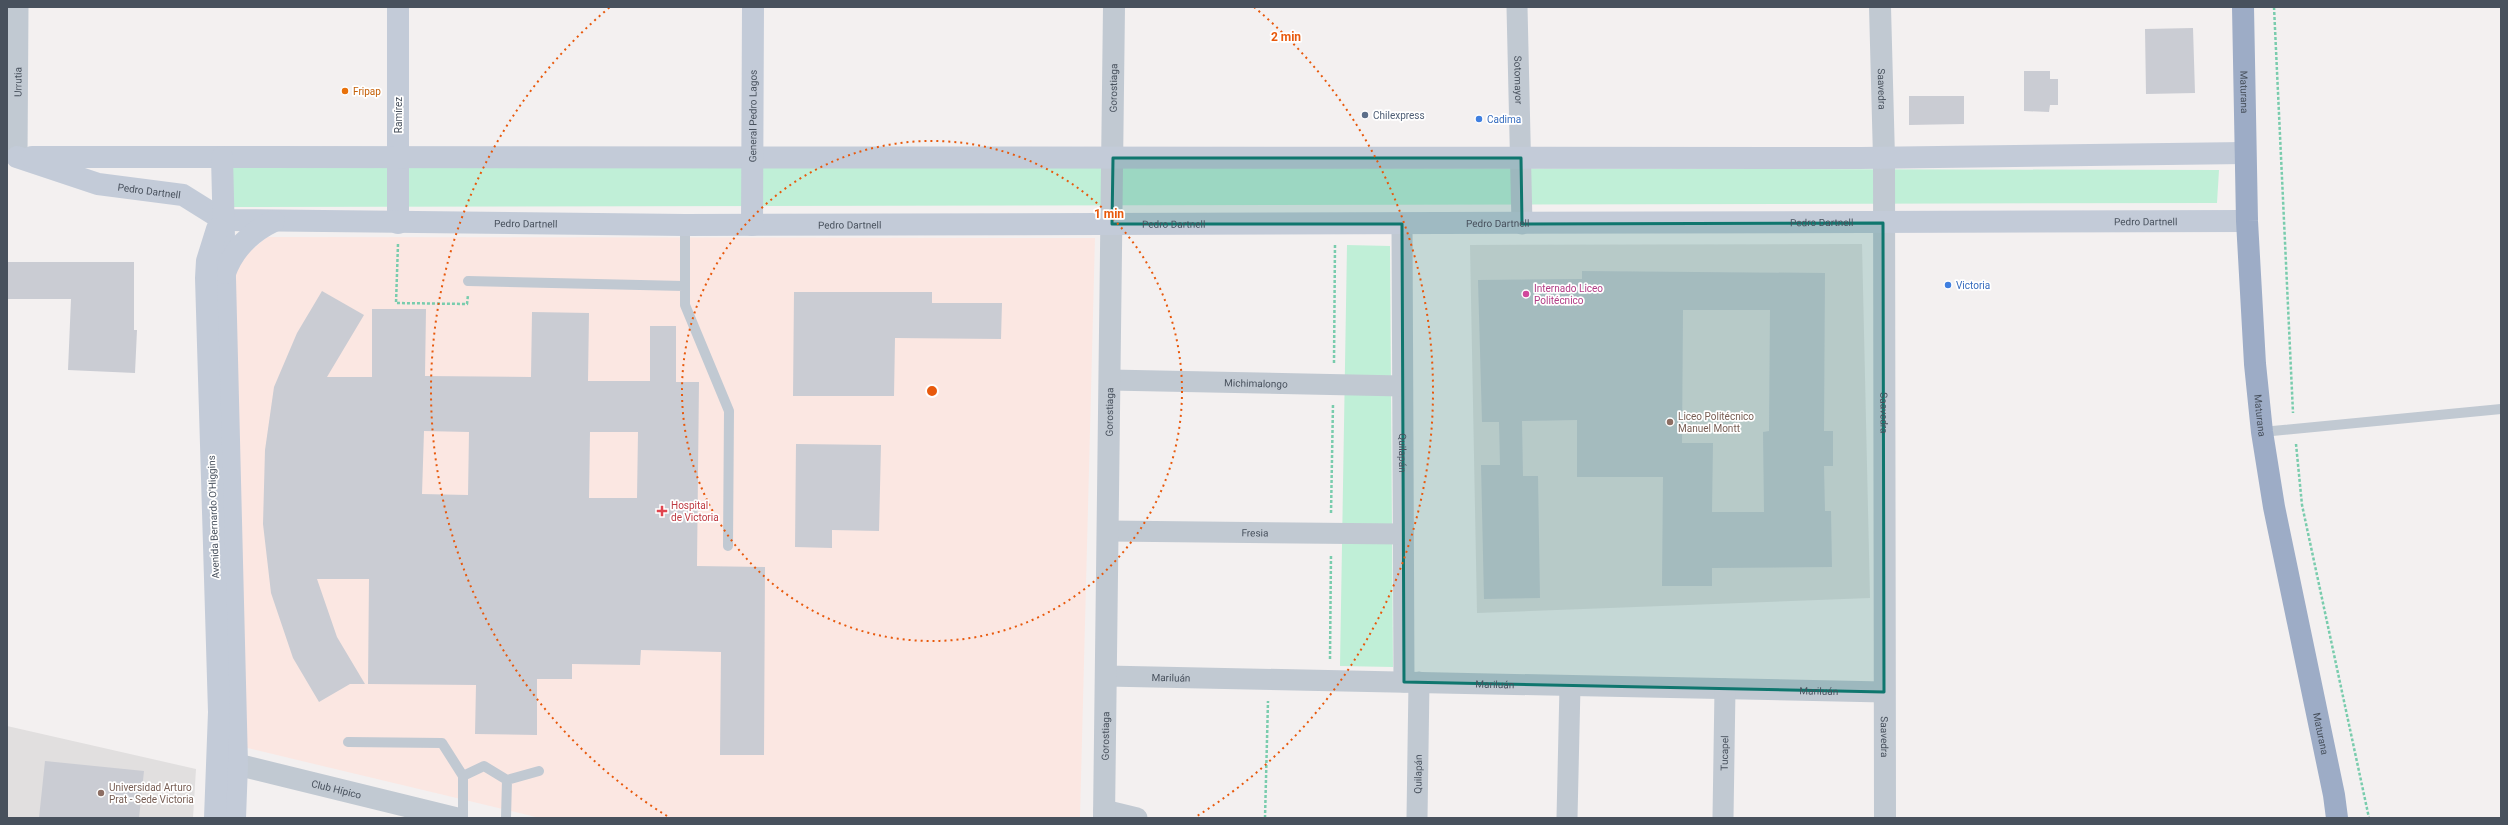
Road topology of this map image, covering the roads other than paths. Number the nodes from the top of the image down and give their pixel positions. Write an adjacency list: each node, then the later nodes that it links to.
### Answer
1 (18, 7): 9 (street, Urrutia)
2 (398, 7): 11 (main road, Ramírez)
3 (753, 7): 12 (main road, General Pedro Lagos)
4 (1114, 7): 13 (street, Gorostiaga)
5 (1517, 7): 14 (street, Sotomayor)
6 (1880, 7): 15 (street, Saavedra)
7 (2243, 7): 8 (highway, Maturana)
8 (2245, 153): 15 (main road); 18 (highway, Maturana)
9 (12, 157): 10 (main road); 16 (main road, Pedro Dartnell)
10 (222, 157): 11 (main road); 16 (main road, Avenida Bernardo O'Higgins)
11 (398, 157): 12 (main road); 19 (main road, Ramírez)
12 (752, 157): 13 (main road); 25 (main road, General Pedro Lagos)
13 (1113, 158): 14 (main road); 21 (street, Gorostiaga)
14 (1521, 158): 15 (main road); 23 (street, Sotomayor)
15 (1884, 158): 20 (street, Saavedra)
16 (222, 220): 17 (main road, Pedro Dartnell); 26 (main road, Avenida Bernardo O'Higgins); 42 (main road, Avenida Bernardo O'Higgins)
17 (274, 221): 19 (main road, Pedro Dartnell); 26 (main road)
18 (2247, 221): 20 (main road, Pedro Dartnell); 32 (highway, Maturana)
19 (398, 223): 24 (main road, Pedro Dartnell)
20 (1883, 223): 23 (main road, Pedro Dartnell); 40 (street, Saavedra)
21 (1112, 224): 22 (main road, Pedro Dartnell); 25 (main road, Pedro Dartnell); 29 (street, Gorostiaga)
22 (1402, 224): 23 (main road, Pedro Dartnell); 30 (street, Quilapán)
23 (1522, 224)
24 (685, 225): 25 (main road, Pedro Dartnell); 28 (lane)
25 (752, 225)
26 (223, 277): 42 (main road, Avenida Bernardo O'Higgins)
27 (468, 281): 28 (lane)
28 (684, 286): 35 (lane)
29 (1110, 380): 30 (street, Michimalongo); 33 (street, Gorostiaga)
30 (1402, 386): 34 (street, Quilapán)
31 (2501, 409): 32 (lane)
32 (2262, 432): 57 (highway, Maturana)
33 (1108, 531): 34 (street, Fresia); 36 (street, Gorostiaga)
34 (1403, 534): 37 (street, Quilapán)
35 (728, 546)
36 (1106, 676): 37 (street, Mariluán); 46 (street, Gorostiaga)
37 (1411, 682): 38 (street, Mariluán); 53 (street, Quilapán)
38 (1570, 686): 39 (street, Mariluán); 54 (street)
39 (1725, 689): 40 (street, Mariluán); 55 (street, Tucapel)
40 (1884, 692): 56 (street, Saavedra)
41 (348, 742): 44 (lane)
42 (228, 762): 47 (main road, Avenida Bernardo O'Higgins); 48 (main road, Avenida Bernardo O'Higgins); 49 (street, Club Hípico)
43 (538, 771): 45 (lane)
44 (463, 776): 45 (lane); 50 (lane)
45 (507, 780): 51 (lane)
46 (1104, 814): 52 (street)
47 (215, 818)
48 (235, 818)
49 (455, 818)
50 (463, 818)
51 (506, 818)
52 (1137, 818)
53 (1417, 818)
54 (1567, 818)
55 (1723, 818)
56 (1885, 818)
57 (2336, 818)

